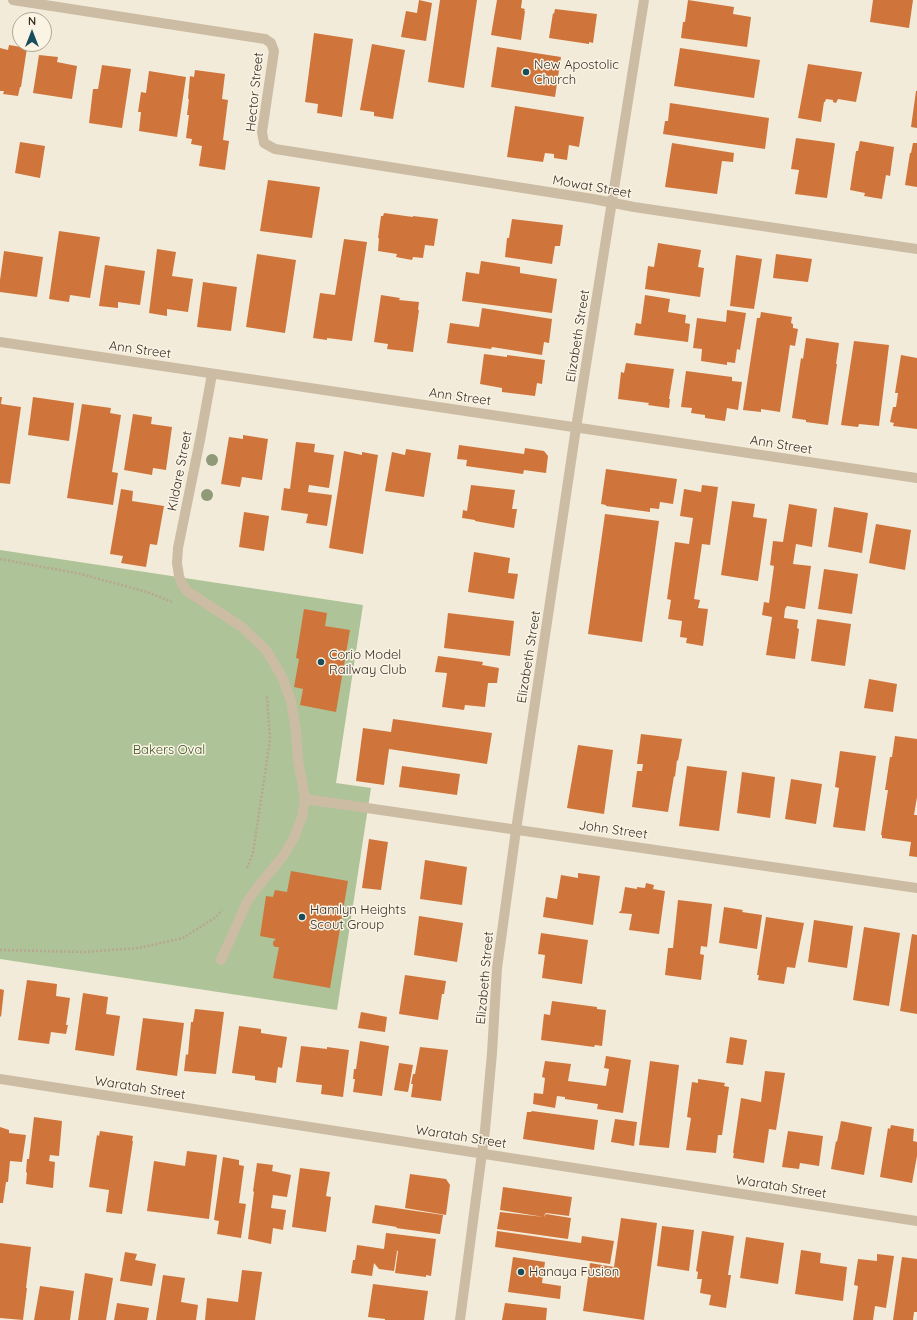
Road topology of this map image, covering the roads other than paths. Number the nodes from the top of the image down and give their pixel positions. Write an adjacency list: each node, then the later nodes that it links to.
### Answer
1 (13, 0): 3 (street, Hector Street)
2 (644, 0): 4 (street, Elizabeth Street)
3 (264, 143): 4 (street, Mowat Street)
4 (612, 203): 5 (street, Mowat Street); 8 (street, Elizabeth Street)
5 (917, 249)
6 (0, 342): 7 (street, Ann Street)
7 (212, 374): 8 (street, Ann Street); 10 (street, Kildare Street)
8 (576, 428): 9 (street, Ann Street); 11 (street, Elizabeth Street)
9 (917, 478)
10 (305, 799): 11 (street, John Street); 13 (street)
11 (516, 830): 12 (street, John Street); 15 (street, Elizabeth Street)
12 (917, 888)
13 (221, 960)
14 (0, 1080): 15 (street, Waratah Street)
15 (482, 1154): 16 (street, Waratah Street); 17 (street, Elizabeth Street)
16 (917, 1221)
17 (460, 1320)

